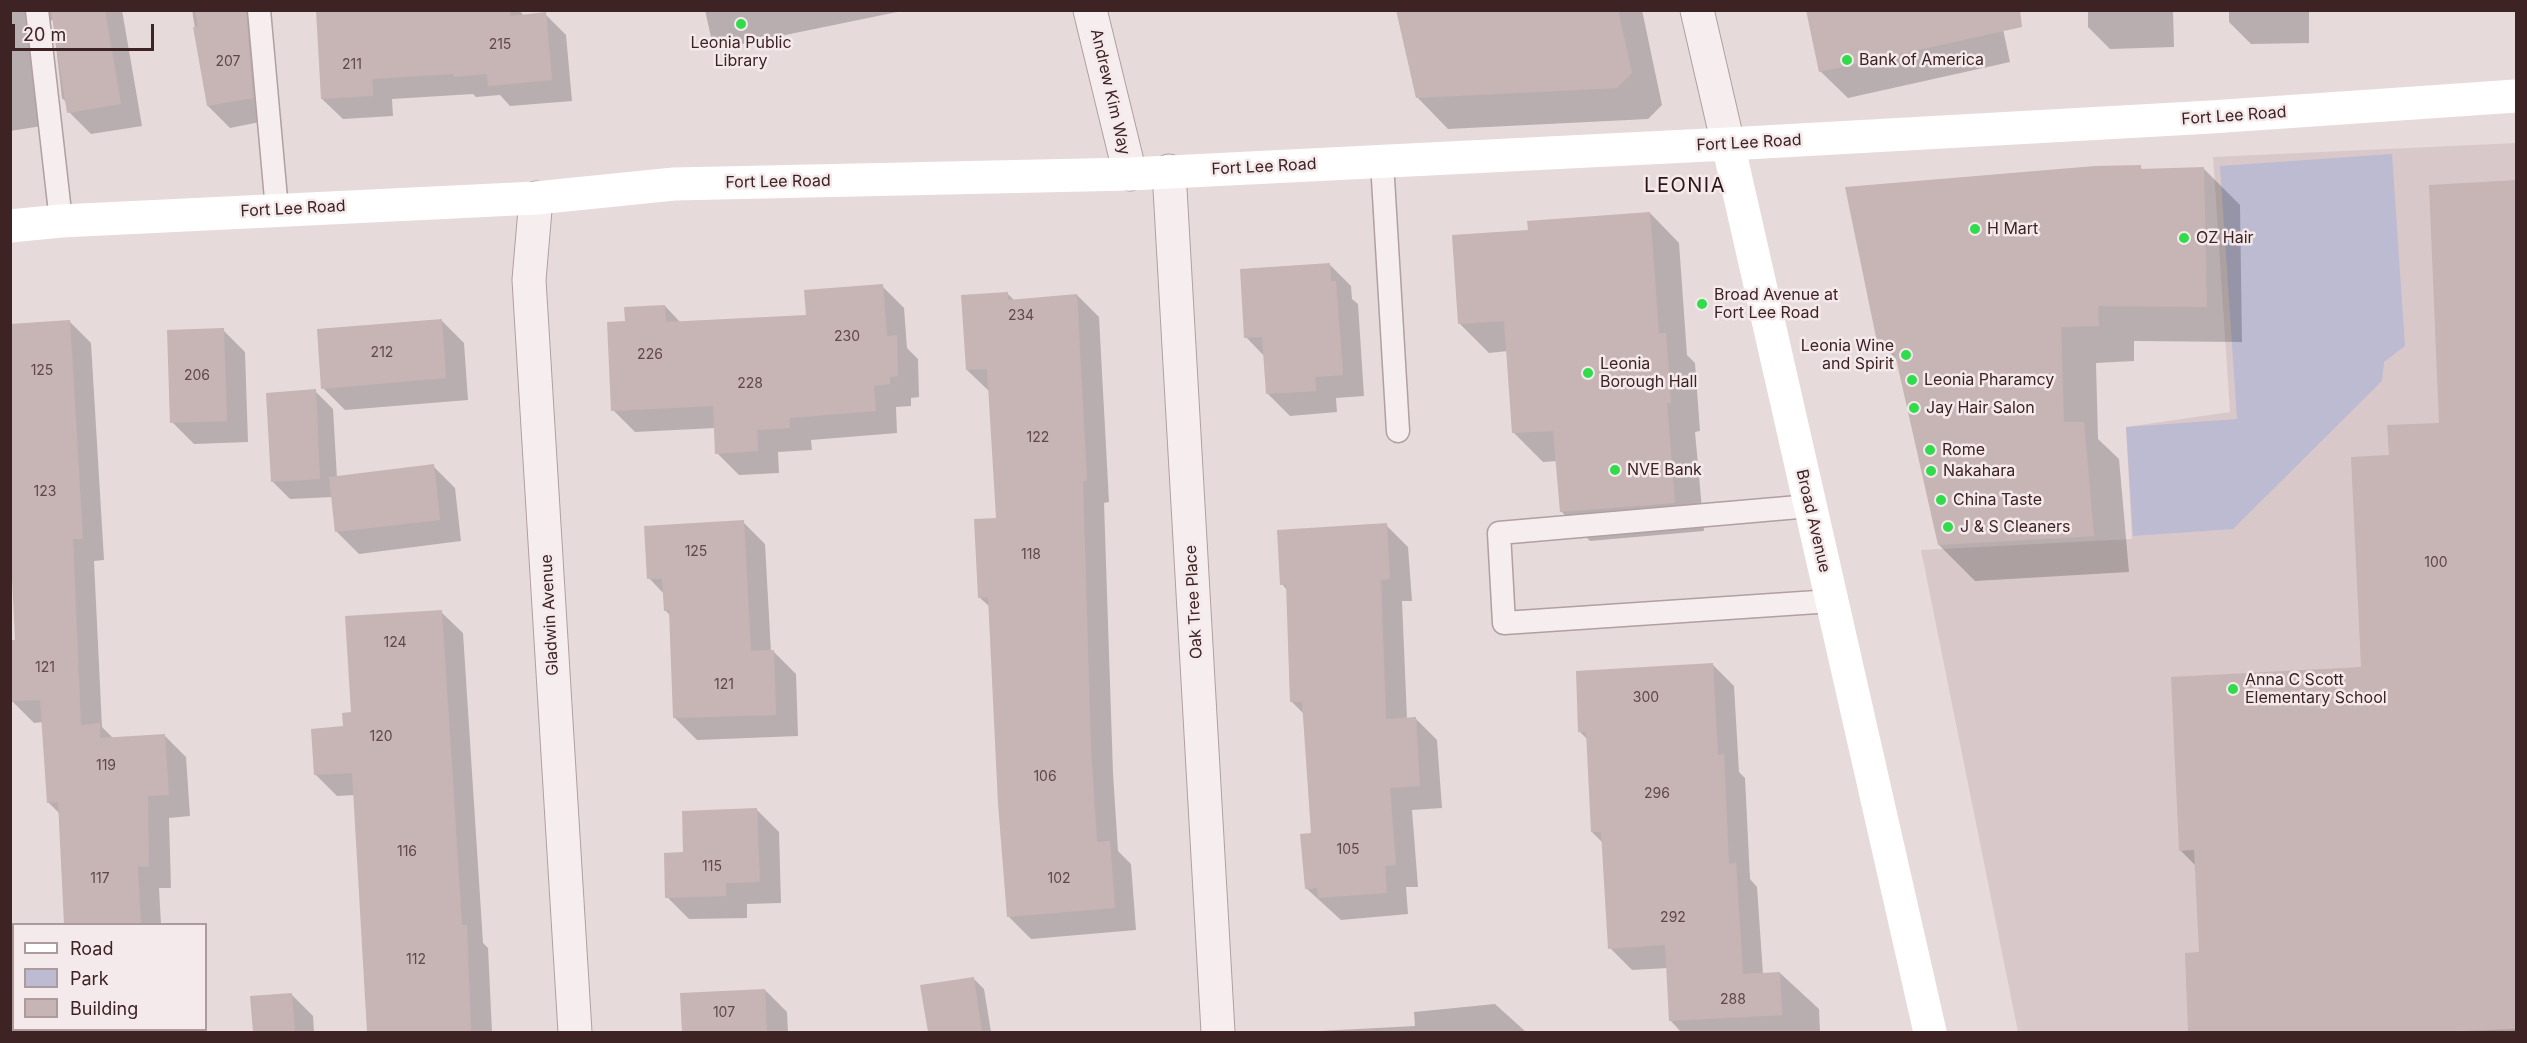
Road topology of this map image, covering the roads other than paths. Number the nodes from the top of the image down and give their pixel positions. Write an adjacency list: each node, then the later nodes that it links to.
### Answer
1 (37, 10): 12 (lane)
2 (260, 10): 11 (lane)
3 (1090, 10): 9 (street, Andrew Kim Way)
4 (1697, 10): 6 (street, Broad Avenue)
5 (2517, 96): 6 (main road, Fort Lee Road)
6 (1728, 144): 7 (main road, Fort Lee Road); 15 (main road, Broad Avenue)
7 (1382, 162): 8 (main road, Fort Lee Road); 14 (lane)
8 (1169, 171): 9 (main road, Fort Lee Road); 18 (street, Oak Tree Place)
9 (1130, 174): 10 (main road, Fort Lee Road)
10 (536, 198): 11 (main road, Fort Lee Road); 17 (street, Gladwin Avenue)
11 (277, 210): 12 (main road, Fort Lee Road)
12 (61, 221): 13 (main road, Fort Lee Road)
13 (10, 226)
14 (1398, 430)
15 (1810, 506): 16 (main road, Broad Avenue); 16 (lane)
16 (1832, 601): 19 (main road, Broad Avenue)
17 (575, 1032)
18 (1218, 1032)
19 (1930, 1032)

